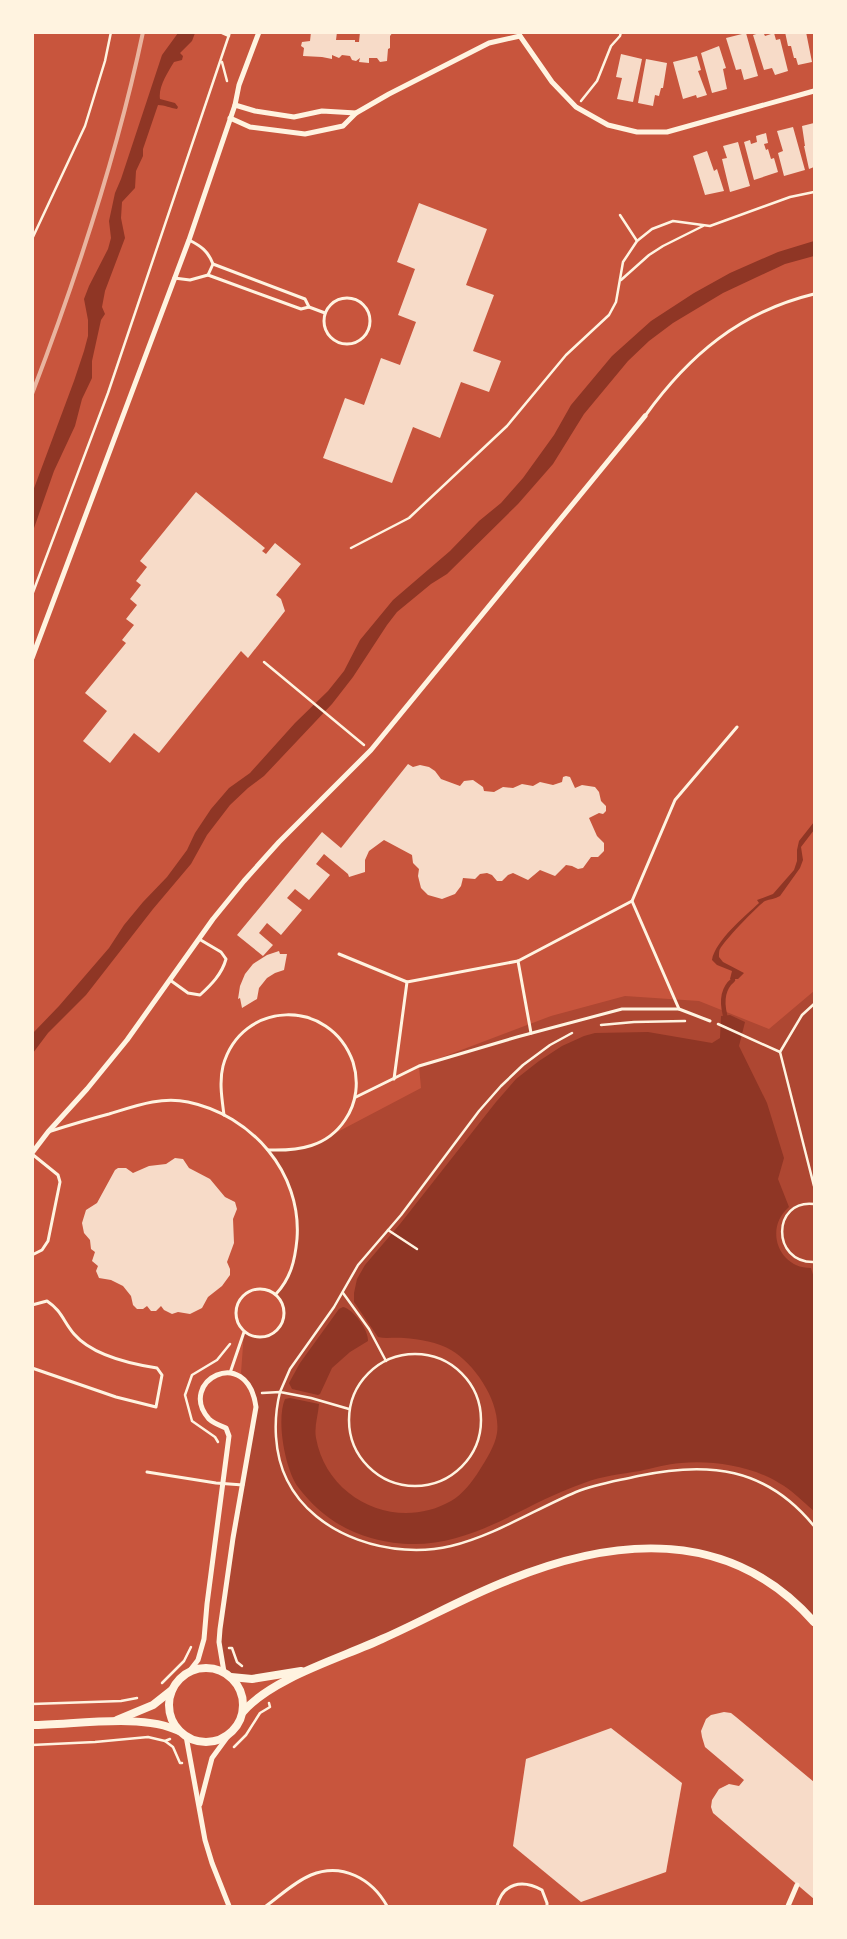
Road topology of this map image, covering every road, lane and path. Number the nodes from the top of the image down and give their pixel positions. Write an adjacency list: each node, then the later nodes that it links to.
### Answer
1 (111, 32): 17 (path)
2 (220, 32): 5 (path)
3 (259, 32): 10 (street)
4 (622, 32): 11 (path)
5 (230, 34): 7 (path)
6 (521, 34): 11 (street); 12 (street)
7 (222, 60): 8 (path); 29 (path)
8 (226, 81)
9 (814, 91): 11 (street)
10 (235, 105): 12 (street); 13 (street)
11 (576, 107)
12 (356, 113): 13 (street)
13 (230, 118): 18 (street)
14 (814, 192): 16 (path)
15 (620, 215): 19 (path)
16 (705, 225): 19 (path); 23 (path)
17 (32, 239)
18 (189, 240): 20 (lane); 22 (street)
19 (637, 241): 23 (path)
20 (213, 264): 21 (lane); 25 (lane)
21 (208, 276): 22 (lane); 25 (lane)
22 (174, 278): 30 (street)
23 (620, 281): 28 (path)
24 (814, 294): 27 (lane)
25 (309, 308): 26 (lane)
26 (325, 313): 26 (lane)
27 (645, 416): 35 (street)
28 (351, 548)
29 (32, 595)
30 (32, 658)
31 (264, 662): 33 (path)
32 (737, 727): 34 (lane)
33 (359, 740)
34 (632, 901): 37 (lane); 41 (lane)
35 (200, 939): 38 (street); 38 (lane)
36 (339, 954): 39 (lane)
37 (518, 961): 39 (lane); 45 (lane)
38 (170, 980): 50 (street)
39 (407, 982): 47 (lane)
40 (814, 1004): 46 (path)
41 (679, 1009): 42 (lane); 45 (lane)
42 (710, 1021): 43 (path); 46 (path)
43 (593, 1026)
44 (576, 1031): 55 (path)
45 (531, 1033): 47 (lane)
46 (780, 1052): 53 (path)
47 (394, 1079): 48 (lane)
48 (355, 1098): 49 (lane); 51 (lane)
49 (224, 1116): 50 (lane); 51 (lane)
50 (48, 1132): 52 (street)
51 (268, 1150): 60 (lane)
52 (32, 1154): 57 (lane)
53 (814, 1186)
54 (814, 1204): 58 (path)
55 (388, 1230): 56 (path); 59 (path)
56 (417, 1249)
57 (32, 1255)
58 (814, 1262)
59 (343, 1293): 64 (path); 67 (path)
60 (276, 1294): 62 (lane); 63 (lane)
61 (32, 1305): 65 (lane)
62 (239, 1324): 63 (lane); 70 (path)
63 (244, 1332): 66 (lane)
64 (386, 1360): 69 (path); 69 (path)
65 (32, 1368)
66 (230, 1374): 68 (street); 72 (street)
67 (280, 1392): 68 (path); 69 (path); 74 (path)
68 (254, 1394): 73 (street)
69 (350, 1409)
70 (221, 1448)
71 (147, 1472): 72 (lane)
72 (223, 1484): 73 (lane); 78 (street)
73 (243, 1485): 79 (street)
74 (814, 1526)
75 (814, 1622): 77 (street)
76 (193, 1643): 80 (path)
77 (308, 1670): 79 (street); 84 (street)
78 (188, 1673): 79 (street); 81 (street)
79 (227, 1674): 84 (street)
80 (159, 1686)
81 (173, 1689): 83 (street); 89 (street)
82 (32, 1704): 83 (path)
83 (147, 1708): 85 (street)
84 (243, 1712): 88 (street)
85 (115, 1721): 86 (street); 87 (street)
86 (150, 1724): 89 (street); 90 (path)
87 (32, 1725)
88 (231, 1732): 89 (street); 92 (street)
89 (184, 1734): 90 (path); 92 (street)
90 (153, 1738): 91 (path)
91 (32, 1745)
92 (200, 1807): 94 (street)
93 (797, 1885): 99 (street)
94 (229, 1906)
95 (266, 1906): 96 (lane)
96 (387, 1906)
97 (497, 1906): 98 (lane)
98 (546, 1906)
99 (788, 1906)

